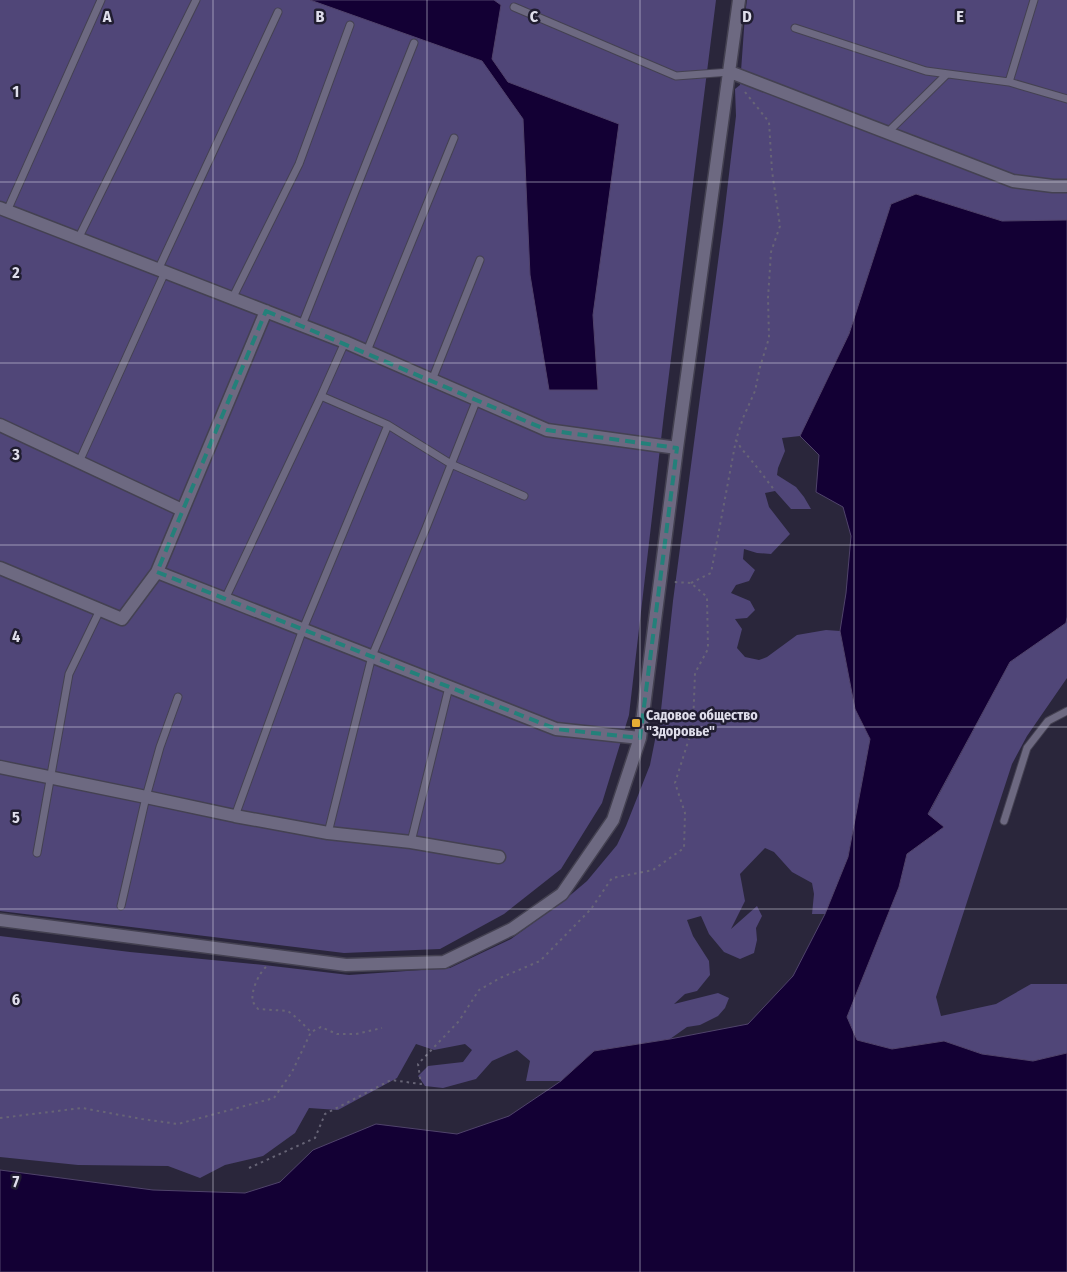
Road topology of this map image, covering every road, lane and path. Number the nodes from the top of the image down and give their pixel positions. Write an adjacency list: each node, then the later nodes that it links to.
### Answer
1 (100, 0): 17 (lane)
2 (196, 0): 18 (lane)
3 (739, 0): 10 (street)
4 (1034, 0): 12 (lane)
5 (514, 8): 10 (lane)
6 (278, 12): 20 (lane)
7 (350, 25): 21 (lane)
8 (796, 28): 11 (lane)
9 (414, 43): 23 (lane)
10 (730, 72): 14 (street); 31 (path); 32 (street)
11 (946, 74): 12 (lane); 14 (lane)
12 (1009, 82): 13 (lane)
13 (1067, 99)
14 (887, 133): 16 (street)
15 (454, 138): 25 (lane)
16 (1067, 186)
17 (4, 210): 18 (street)
18 (78, 239): 20 (street)
19 (480, 260): 26 (lane)
20 (162, 271): 21 (street); 33 (lane)
21 (232, 298): 22 (street)
22 (266, 311): 23 (street); 37 (street)
23 (302, 325): 24 (street)
24 (344, 342): 25 (street); 27 (lane)
25 (366, 352): 26 (street)
26 (432, 380): 28 (street)
27 (321, 396): 30 (lane); 41 (lane)
28 (477, 399): 32 (street); 34 (lane)
29 (0, 425): 33 (street)
30 (388, 425): 34 (lane); 43 (lane)
31 (736, 440): 35 (path); 40 (path)
32 (676, 448): 48 (street)
33 (80, 462): 37 (street)
34 (451, 464): 36 (lane); 44 (lane)
35 (775, 491)
36 (524, 496)
37 (182, 510): 39 (street)
38 (0, 568): 42 (street)
39 (157, 572): 41 (street); 42 (street)
40 (692, 583)
41 (225, 599): 43 (street)
42 (100, 610): 50 (lane)
43 (303, 629): 44 (street); 52 (lane)
44 (372, 656): 45 (street); 54 (lane)
45 (449, 687): 48 (street); 55 (lane)
46 (178, 697): 51 (lane)
47 (1067, 711): 53 (lane)
48 (640, 738): 60 (street)
49 (0, 768): 50 (street)
50 (51, 778): 51 (street); 56 (lane)
51 (146, 797): 52 (street); 58 (lane)
52 (235, 816): 54 (street)
53 (1004, 821)
54 (328, 833): 55 (street)
55 (411, 842): 57 (street)
56 (37, 853)
57 (499, 858)
58 (121, 906)
59 (0, 920): 60 (street)
60 (280, 956): 62 (path)
61 (382, 1028): 62 (path)
62 (311, 1032): 63 (path)
63 (0, 1118)

